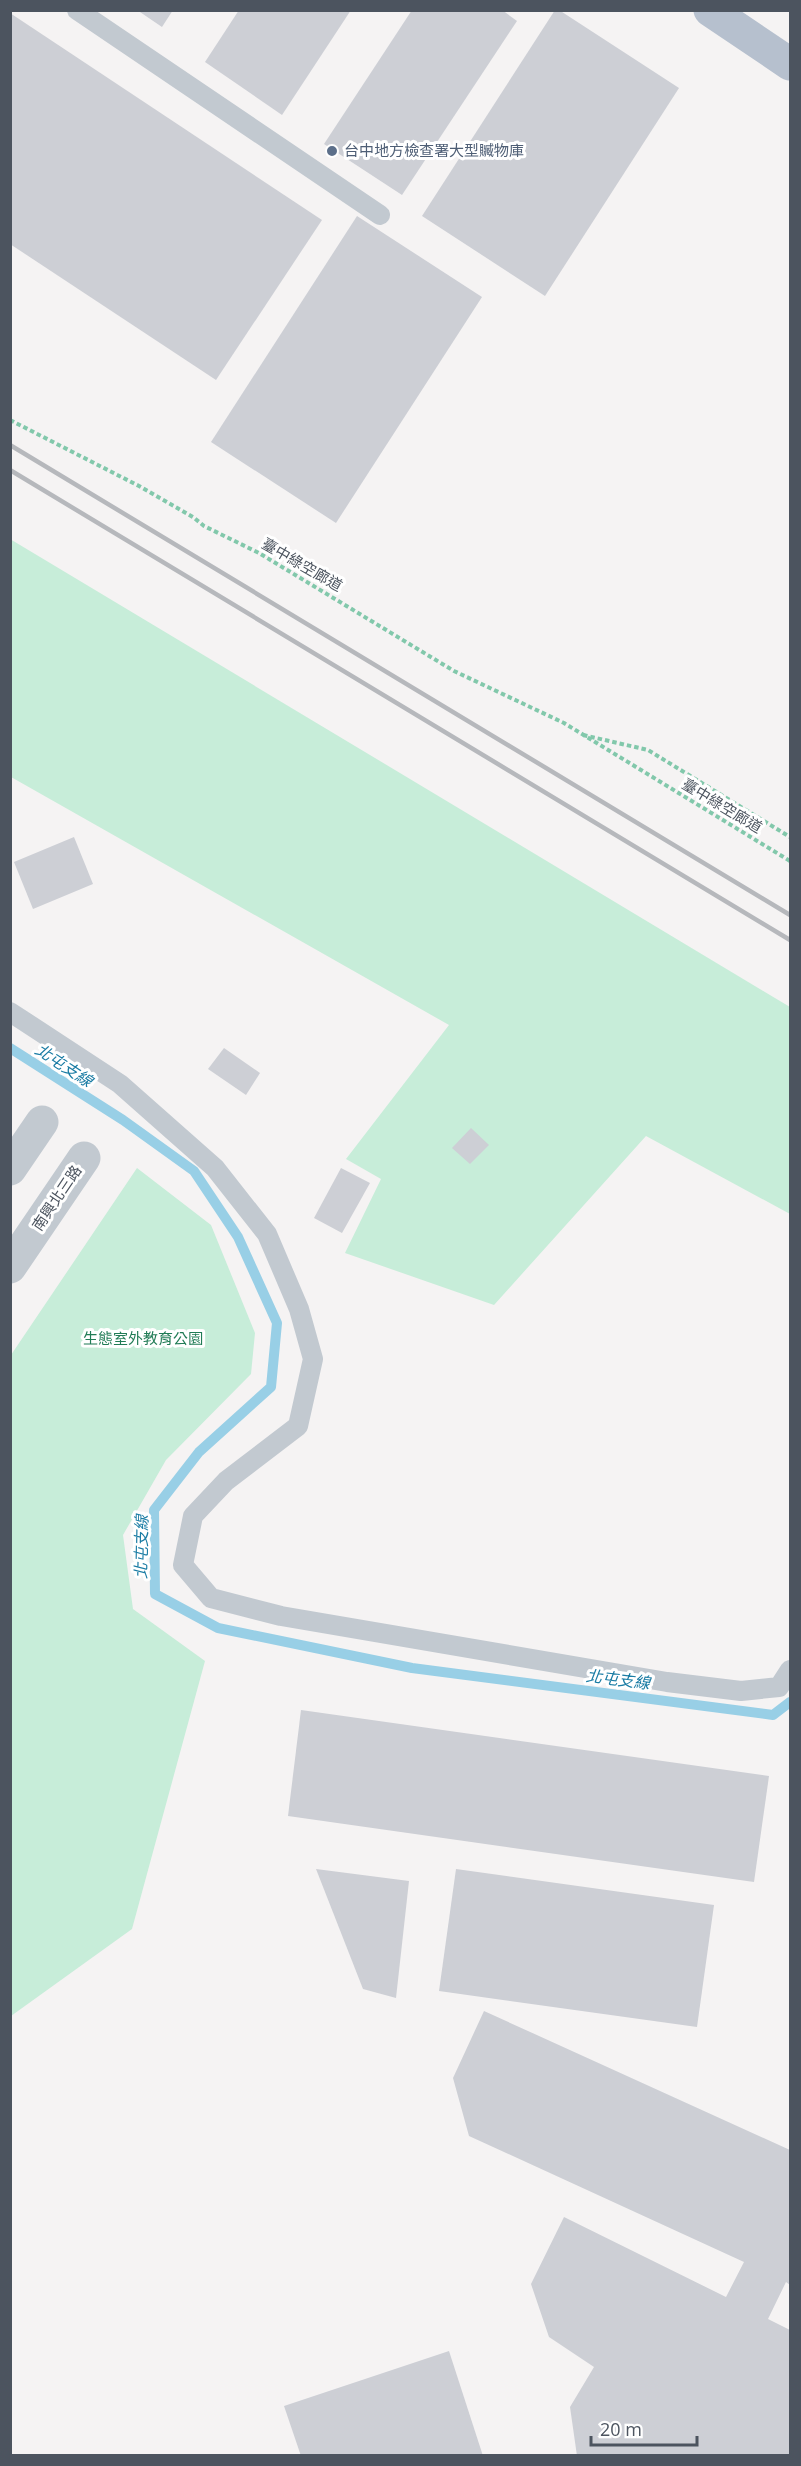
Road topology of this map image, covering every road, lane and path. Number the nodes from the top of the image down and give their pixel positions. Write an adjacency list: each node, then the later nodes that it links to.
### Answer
1 (77, 10): 4 (lane)
2 (710, 10): 3 (main road)
3 (790, 64)
4 (380, 215)
5 (10, 420): 6 (path, 臺中綠空廊道)
6 (580, 734): 7 (path, 臺中綠空廊道); 8 (path, 臺中綠空廊道)
7 (790, 837)
8 (790, 861)
9 (10, 1011): 14 (lane)
10 (42, 1122): 12 (street)
11 (84, 1158): 13 (street, 南興北三路)
12 (10, 1169)
13 (10, 1267)
14 (790, 1670)

